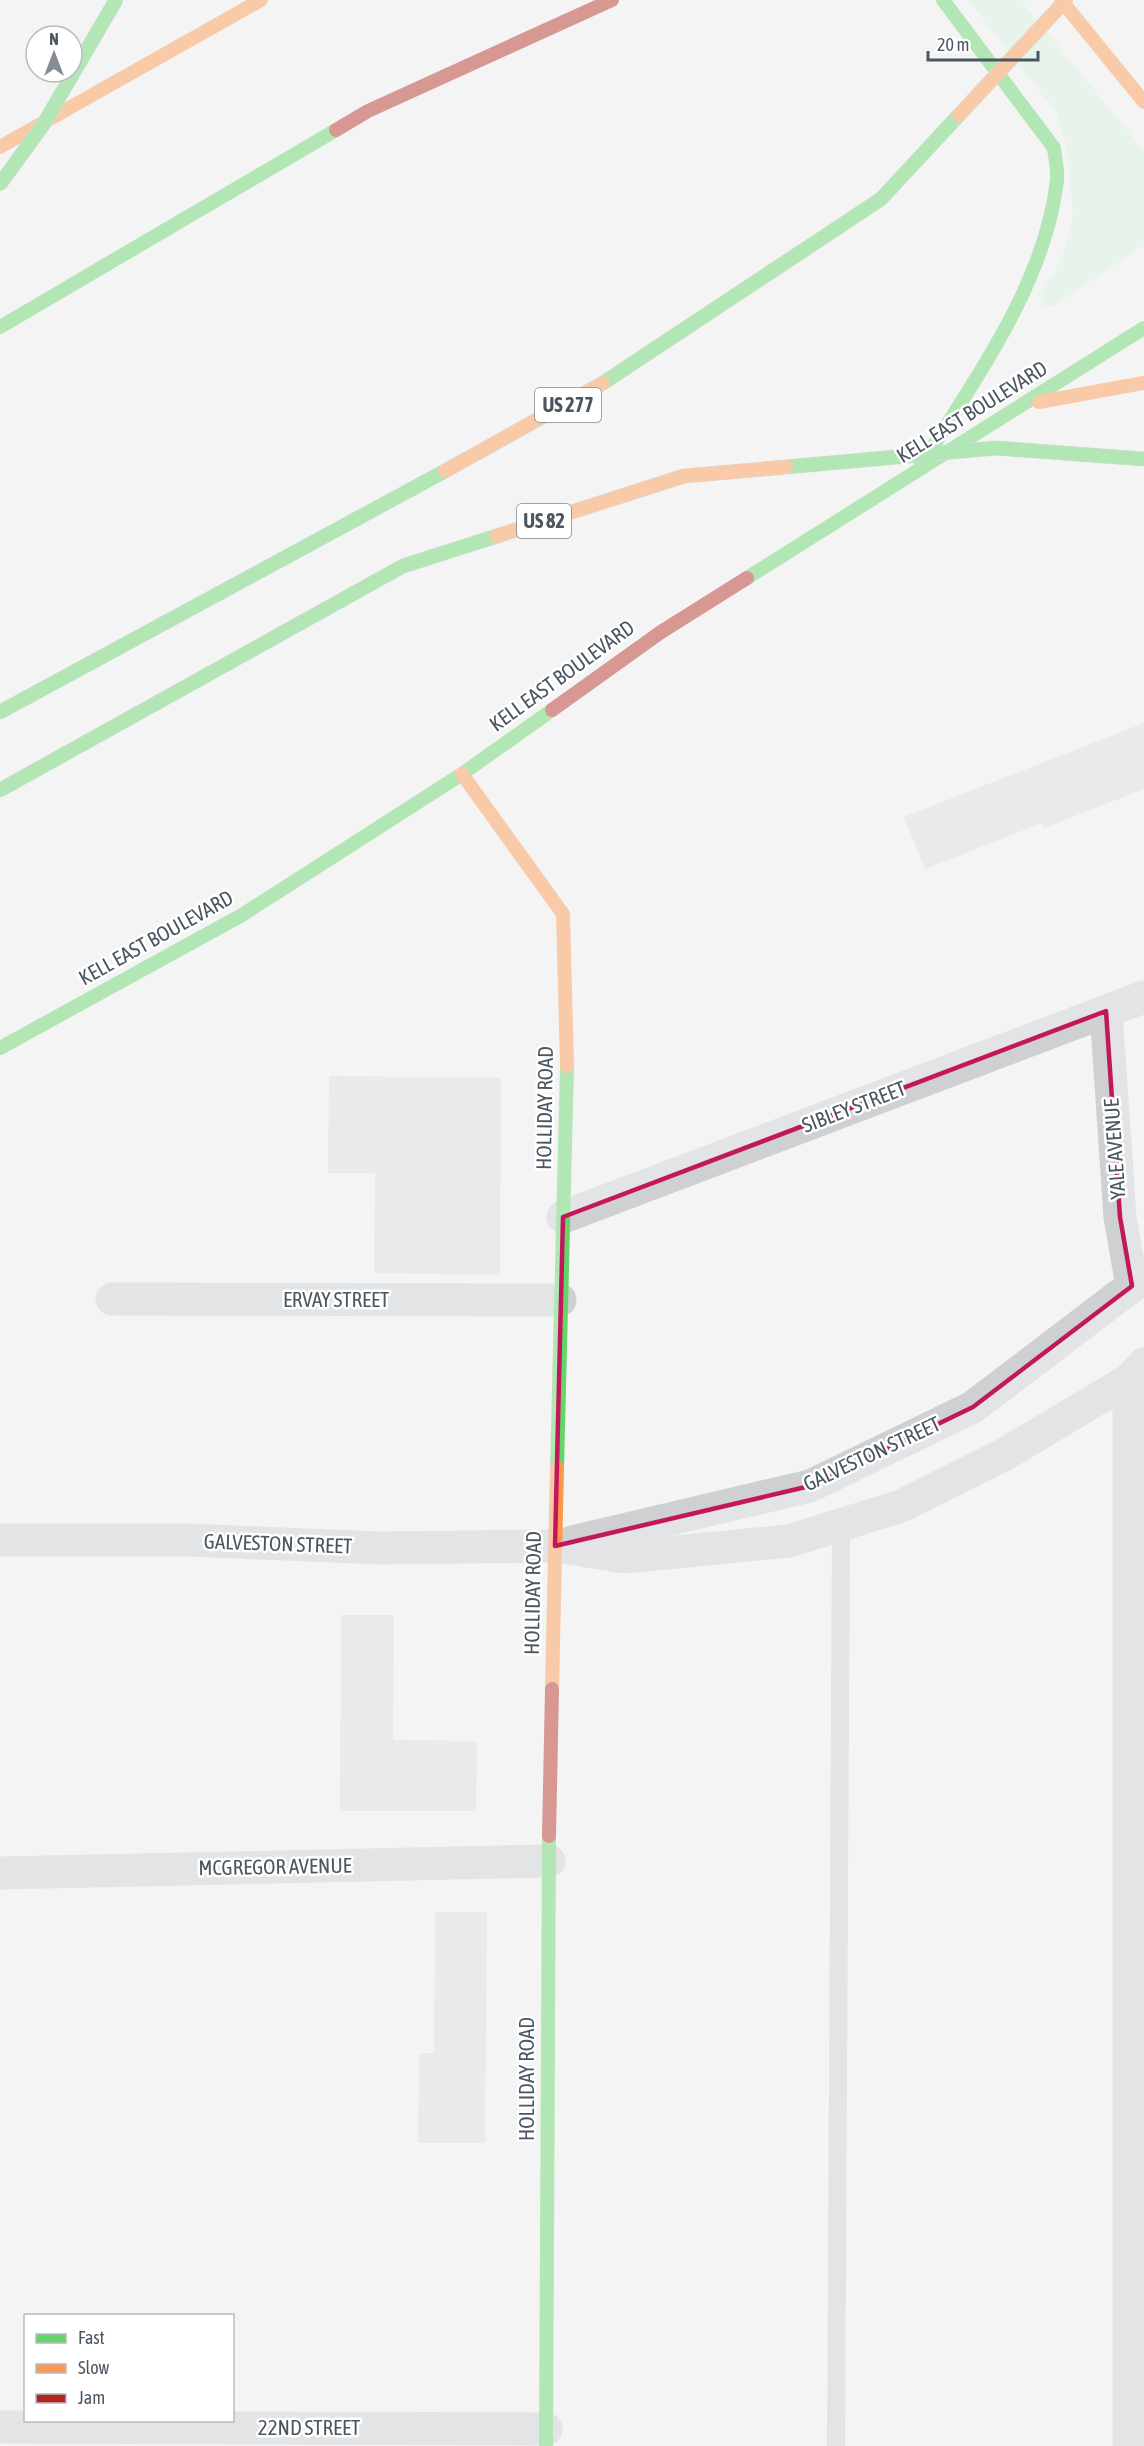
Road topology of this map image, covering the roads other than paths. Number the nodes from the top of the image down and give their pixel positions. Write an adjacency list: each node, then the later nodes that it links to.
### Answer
1 (116, 0): 9 (main road, bridge)
2 (261, 0): 8 (main road)
3 (612, 0): 10 (main road)
4 (943, 0): 15 (main road)
5 (1061, 0): 7 (main road)
6 (1066, 0): 16 (main road, US 277, bridge)
7 (1144, 102)
8 (0, 147)
9 (0, 184)
10 (0, 327)
11 (1144, 328): 13 (main road, KELL EAST BOULEVARD)
12 (1144, 383): 13 (main road)
13 (1020, 406): 15 (main road, KELL EAST BOULEVARD)
14 (1144, 459): 18 (main road, US 82, bridge)
15 (918, 470): 17 (main road, KELL EAST BOULEVARD)
16 (0, 712)
17 (462, 774): 21 (main road, KELL EAST BOULEVARD); 22 (main road, HOLLIDAY ROAD)
18 (0, 790)
19 (1144, 997): 20 (street, SIBLEY STREET)
20 (1106, 1011): 22 (street, SIBLEY STREET); 23 (street, YALE AVENUE)
21 (0, 1048)
22 (563, 1217): 25 (main road, HOLLIDAY ROAD)
23 (1138, 1279): 29 (street, GALVESTON STREET)
24 (112, 1299): 25 (street, ERVAY STREET)
25 (560, 1300): 29 (main road, HOLLIDAY ROAD)
26 (1136, 1372): 27 (street, GALVESTON STREET); 35 (street)
27 (841, 1525): 29 (street, GALVESTON STREET); 34 (lane)
28 (0, 1540): 29 (street, GALVESTON STREET)
29 (555, 1546): 30 (main road, HOLLIDAY ROAD)
30 (549, 1861): 31 (street, MCGREGOR AVENUE); 33 (main road, HOLLIDAY ROAD)
31 (0, 1873)
32 (0, 2427): 33 (street, 22ND STREET)
33 (546, 2437)
34 (836, 2446)
35 (1129, 2446)

